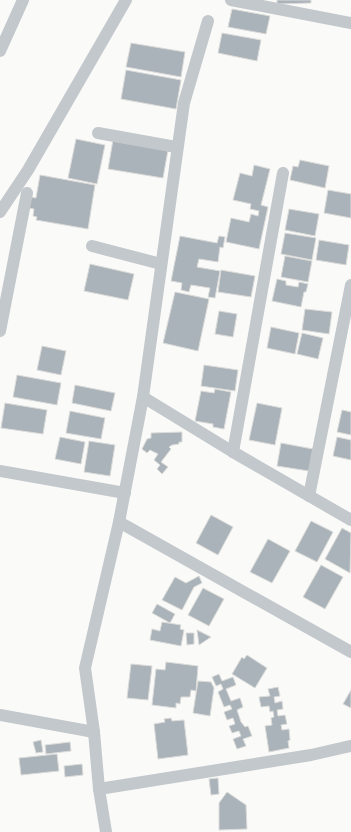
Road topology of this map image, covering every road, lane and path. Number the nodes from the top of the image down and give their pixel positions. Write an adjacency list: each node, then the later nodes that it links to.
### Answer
1 (23, 0): 6 (street)
2 (126, 0): 11 (street)
3 (232, 0): 5 (street)
4 (208, 21): 8 (street)
5 (351, 23)
6 (0, 51)
7 (98, 133): 8 (street)
8 (176, 147): 13 (street)
9 (283, 173): 17 (street)
10 (27, 193): 15 (street)
11 (0, 212)
12 (92, 246): 13 (street)
13 (161, 264): 16 (street)
14 (351, 285): 20 (street)
15 (0, 331)
16 (143, 397): 17 (street); 19 (street)
17 (233, 452): 20 (street)
18 (0, 471): 19 (street)
19 (124, 493): 22 (street)
20 (310, 496): 21 (street)
21 (351, 520)
22 (119, 522): 23 (street); 25 (street)
23 (351, 652)
24 (0, 715): 25 (street)
25 (94, 732): 27 (street)
26 (350, 746): 27 (street)
27 (99, 789): 28 (street)
28 (106, 832)

